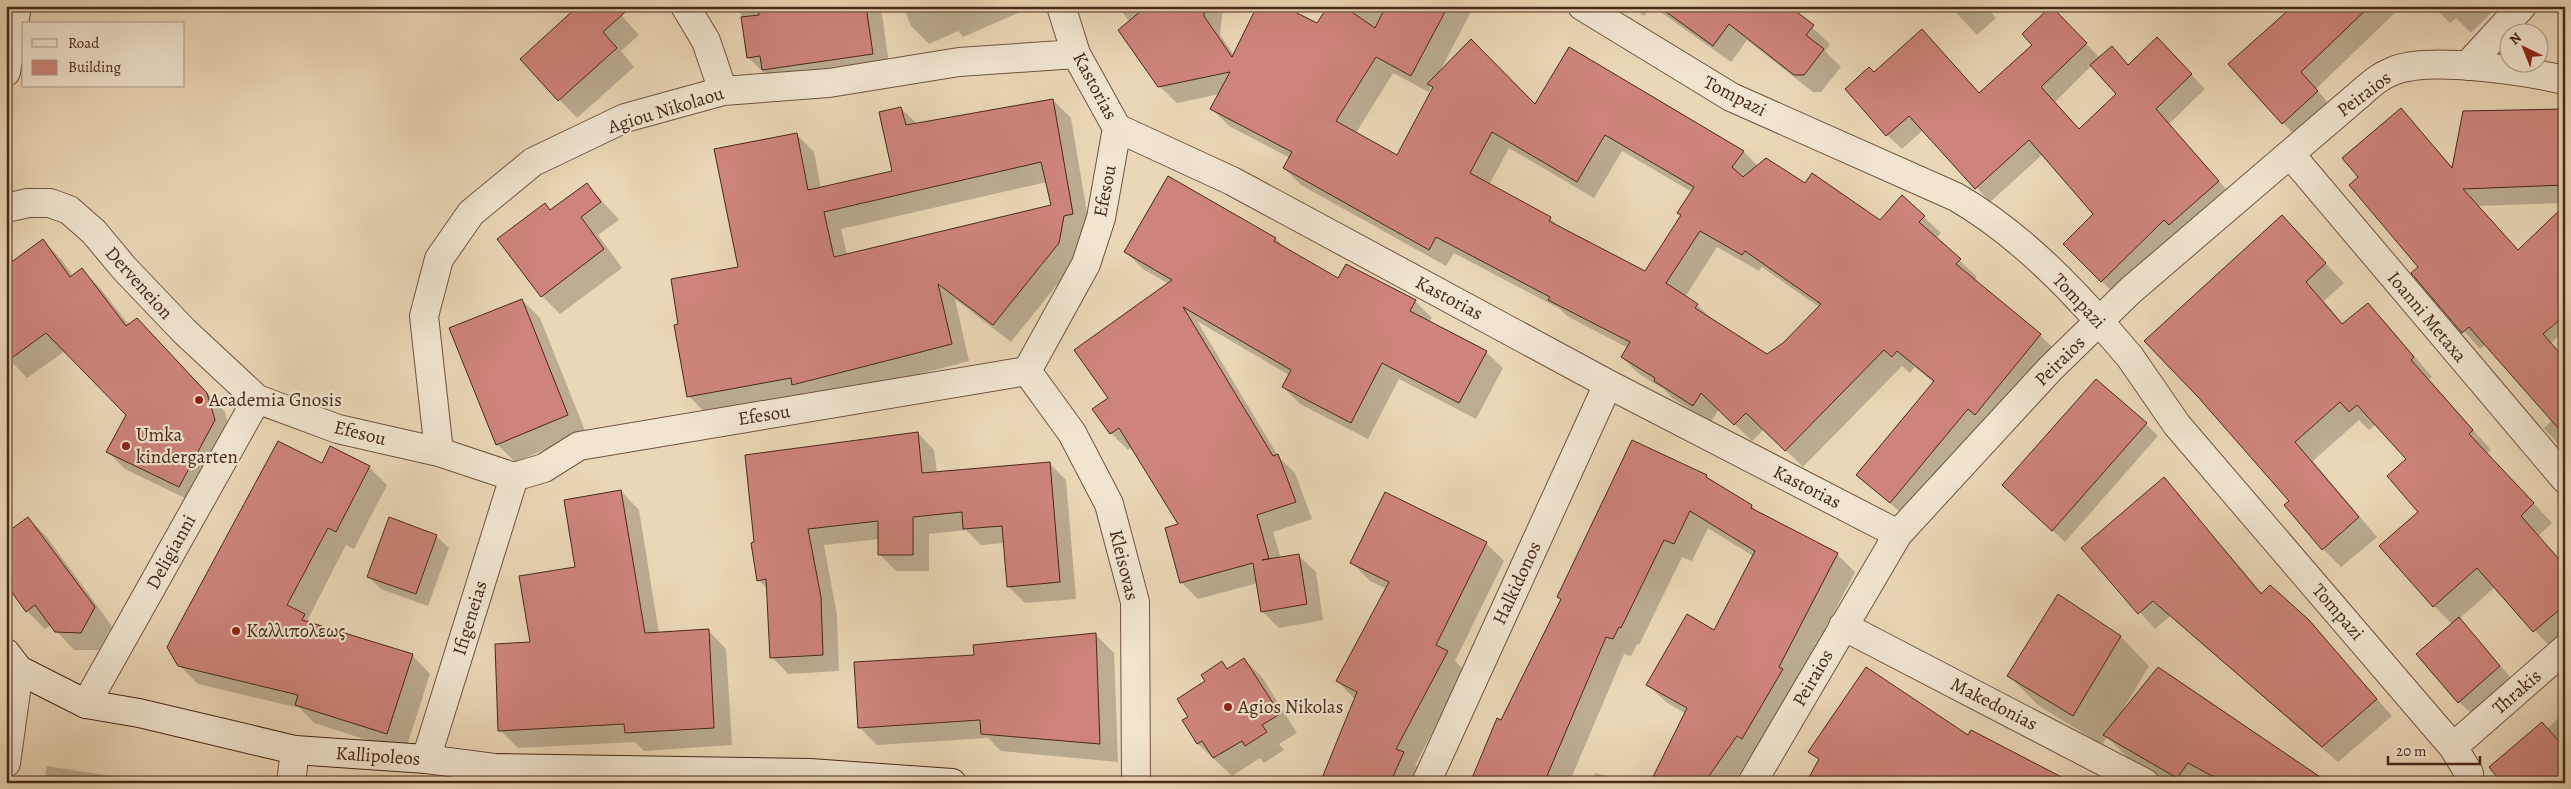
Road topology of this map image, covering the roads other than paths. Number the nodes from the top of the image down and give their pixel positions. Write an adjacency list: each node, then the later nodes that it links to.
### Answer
1 (17, 6): 8 (street)
2 (685, 6): 10 (street)
3 (1061, 6): 6 (street, Kastorias)
4 (1582, 6): 14 (street, Tompazi)
5 (2522, 6): 7 (street)
6 (1076, 54): 10 (street, Agiou Nikolaou); 11 (street, Kastorias)
7 (2467, 66): 9 (street, Peiraios); 12 (street, Peiraios)
8 (6, 72)
9 (2565, 80)
10 (723, 91): 18 (street, Agiou Nikolaou)
11 (1117, 128): 15 (street, Efesou); 16 (street, Kastorias)
12 (2290, 154): 14 (street, Peiraios); 20 (street, Ioanni Metaxa)
13 (6, 208): 17 (street, Derveneion)
14 (2099, 321): 21 (street, Peiraios); 26 (street, Tompazi)
15 (1027, 371): 19 (street, Efesou); 33 (street, Kleisovas)
16 (1608, 384): 21 (street, Kastorias); 34 (street, Halkidonos)
17 (257, 399): 18 (street, Efesou); 25 (street, Deligianni)
18 (439, 452): 19 (street, Efesou)
19 (514, 477): 28 (street, Ifigeneias)
20 (2565, 479)
21 (1898, 534): 22 (street, Peiraios)
22 (1843, 626): 35 (street, Peiraios); 36 (street, Makedonias)
23 (2565, 650): 26 (street, Thrakis)
24 (13, 662): 25 (street, Kallipoleos); 29 (street)
25 (86, 704): 27 (street, Kallipoleos)
26 (2454, 747): 37 (street)
27 (295, 750): 28 (street, Kallipoleos); 31 (street)
28 (426, 759): 30 (street, Kallipoleos)
29 (6, 763)
30 (575, 776): 32 (street, Kallipoleos)
31 (291, 783)
32 (952, 783)
33 (1136, 783)
34 (1426, 783)
35 (1752, 783)
36 (2145, 783)
37 (2470, 783)

